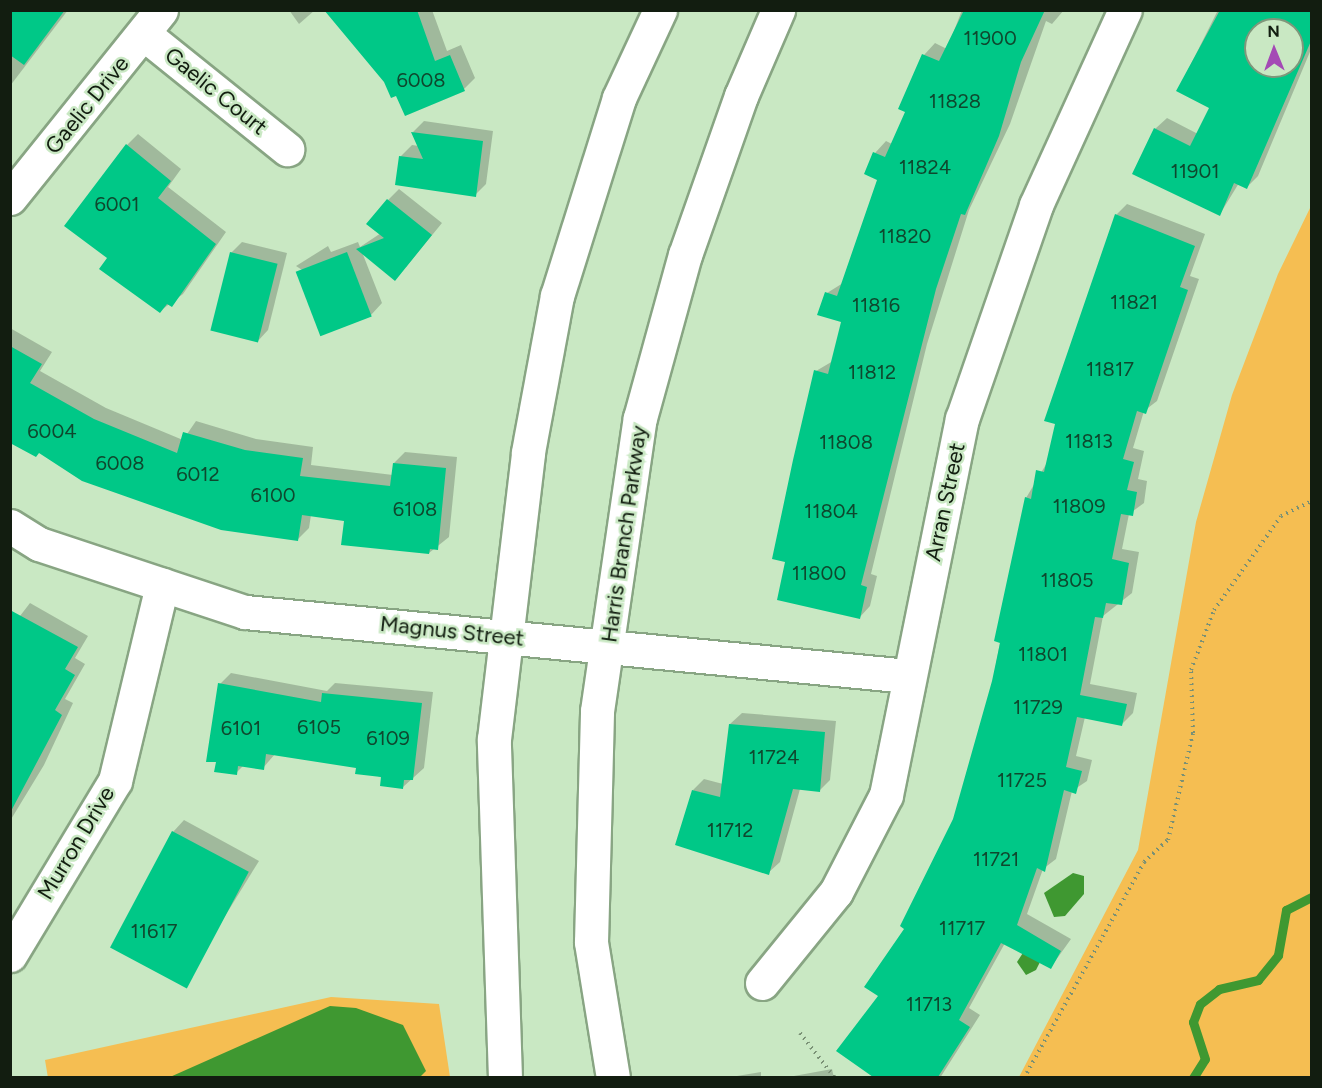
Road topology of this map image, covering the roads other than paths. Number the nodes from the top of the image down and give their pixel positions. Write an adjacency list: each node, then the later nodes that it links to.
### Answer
1 (660, 10): 9 (street)
2 (778, 10): 10 (street, Harris Branch Parkway)
3 (1125, 10): 11 (street, Arran Street)
4 (153, 22): 5 (street, Gaelic Court); 6 (street, Gaelic Drive)
5 (287, 149)
6 (10, 198)
7 (10, 526): 8 (street, Magnus Street)
8 (162, 585): 9 (street, Magnus Street); 12 (street, Murron Drive)
9 (504, 635): 10 (street, Magnus Street); 14 (street)
10 (607, 650): 11 (street, Magnus Street); 15 (street, Harris Branch Parkway)
11 (908, 675): 13 (street, Arran Street)
12 (10, 955)
13 (762, 983)
14 (505, 1077)
15 (613, 1077)

